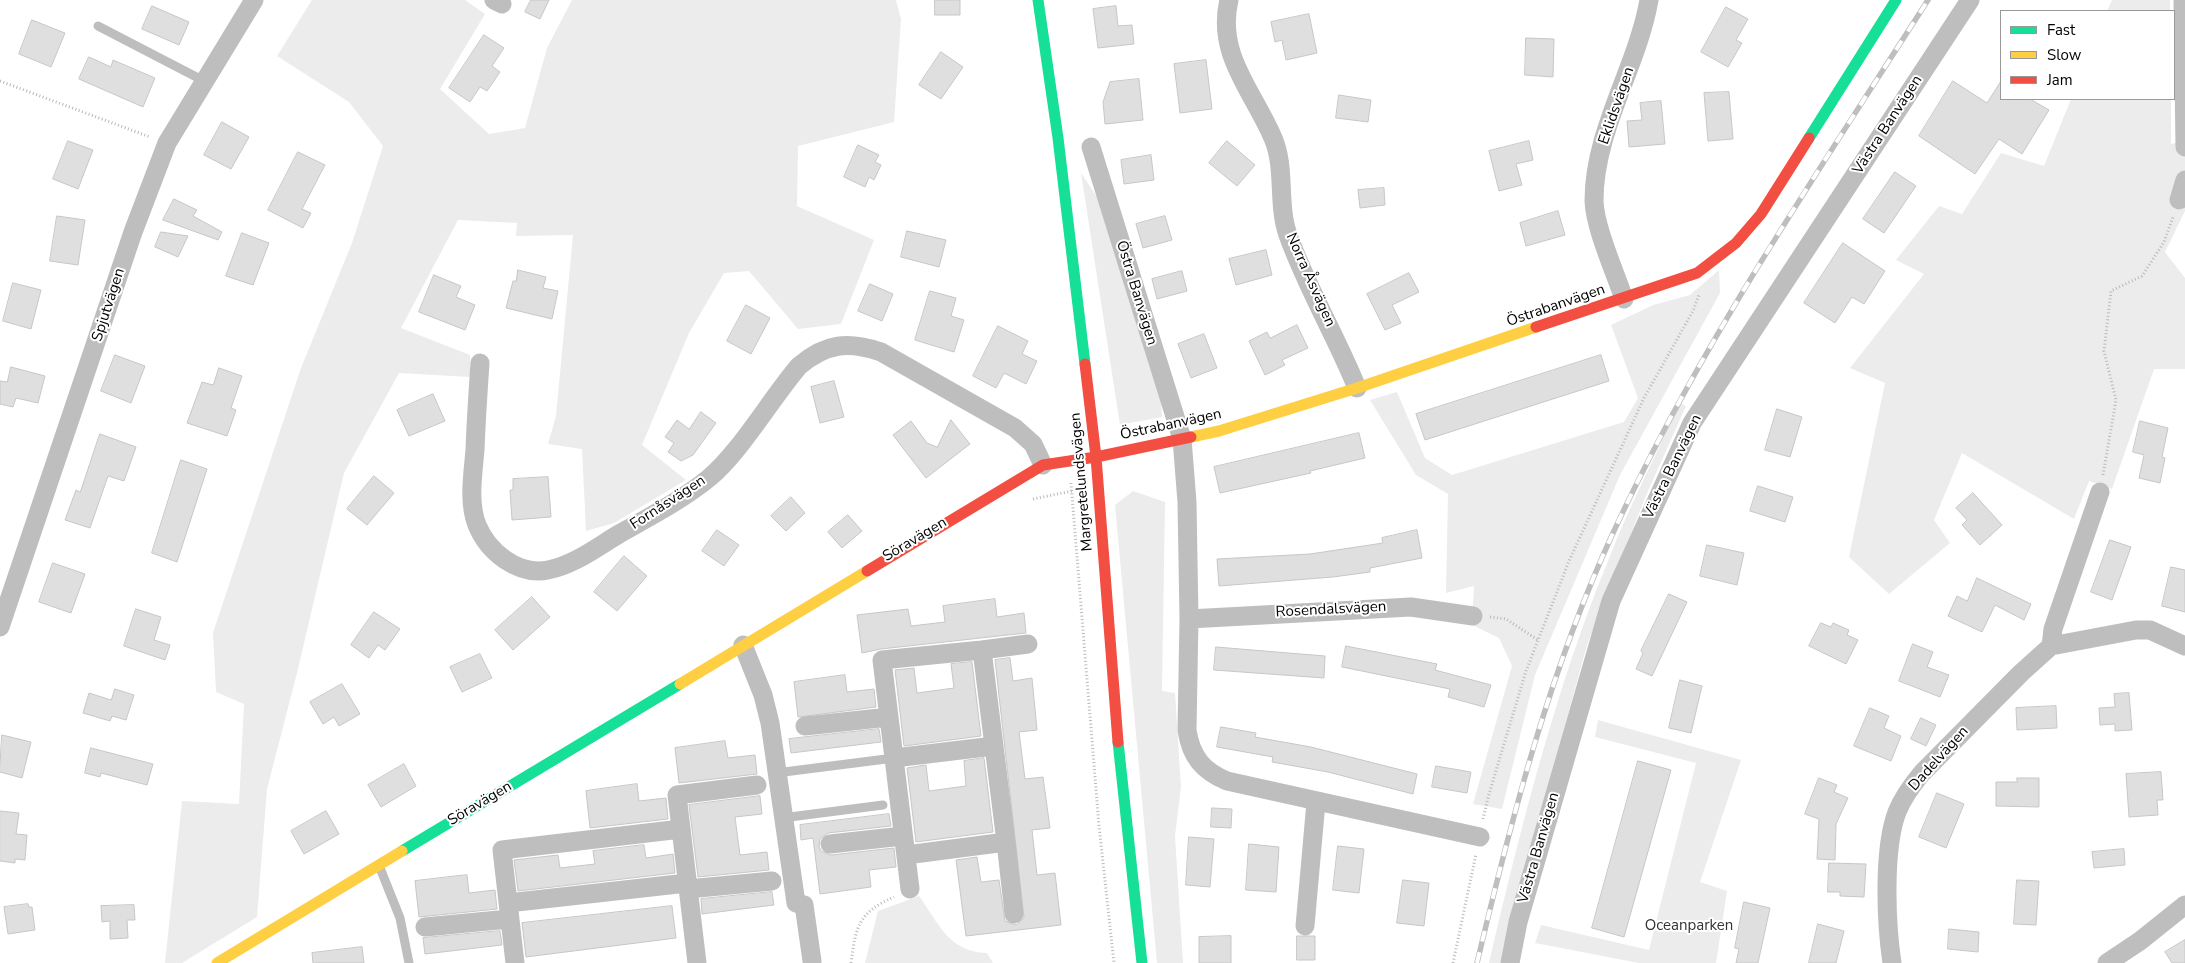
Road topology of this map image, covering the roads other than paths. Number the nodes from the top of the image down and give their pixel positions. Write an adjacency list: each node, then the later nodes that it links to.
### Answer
1 (254, 0): 9 (street, Spjutvägen)
2 (1038, 0): 18 (street, Margretelundsvägen)
3 (1229, 0): 16 (street, Norra Åsvägen)
4 (1649, 0): 14 (street, Eklidsvägen)
5 (1896, 0): 14 (street, Östrabanvägen)
6 (1970, 0): 59 (street, Västra Banvägen)
7 (2183, 0): 11 (street)
8 (98, 26): 9 (lane)
9 (206, 82): 23 (street, Spjutvägen)
10 (1092, 147): 17 (street, Östra Banvägen)
11 (2185, 147)
12 (2185, 180): 13 (street)
13 (2179, 200)
14 (1624, 299): 16 (street, Östrabanvägen)
15 (480, 363): 19 (street, Fornåsvägen)
16 (1357, 388): 17 (street, Östrabanvägen)
17 (1182, 439): 18 (street, Östrabanvägen); 22 (street)
18 (1096, 457): 19 (street, Söravägen); 58 (street, Margretelundsvägen)
19 (1043, 465): 25 (street, Söravägen)
20 (2100, 492): 26 (street)
21 (1473, 616): 22 (street, Rosendalsvägen)
22 (1189, 619): 35 (street)
23 (0, 627)
24 (1028, 644): 28 (street)
25 (743, 645): 33 (street); 44 (street, Söravägen)
26 (2051, 646): 27 (street); 60 (street, Dadelvägen)
27 (2185, 646)
28 (982, 650): 29 (street); 31 (street)
29 (889, 718): 30 (street); 32 (street)
30 (805, 726)
31 (994, 746): 32 (street); 41 (street)
32 (894, 758): 33 (lane); 39 (street)
33 (776, 773): 37 (street)
34 (757, 785): 38 (street)
35 (1316, 802): 40 (street); 51 (street)
36 (883, 805): 37 (lane)
37 (782, 818): 53 (street)
38 (681, 829): 46 (street); 49 (street)
39 (903, 836): 42 (street); 43 (street)
40 (1480, 837)
41 (1006, 842): 43 (street); 50 (street)
42 (830, 844)
43 (906, 855): 47 (street)
44 (379, 866): 54 (street, Söravägen); 55 (lane)
45 (772, 881): 46 (street)
46 (687, 886): 49 (street); 57 (street)
47 (910, 889)
48 (2185, 905): 61 (street)
49 (508, 911): 52 (street); 56 (street)
50 (1014, 914)
51 (1305, 926)
52 (425, 927)
53 (812, 961)
54 (218, 963)
55 (409, 963)
56 (515, 963)
57 (697, 963)
58 (1142, 963)
59 (1510, 963)
60 (1892, 963)
61 (2106, 963)

